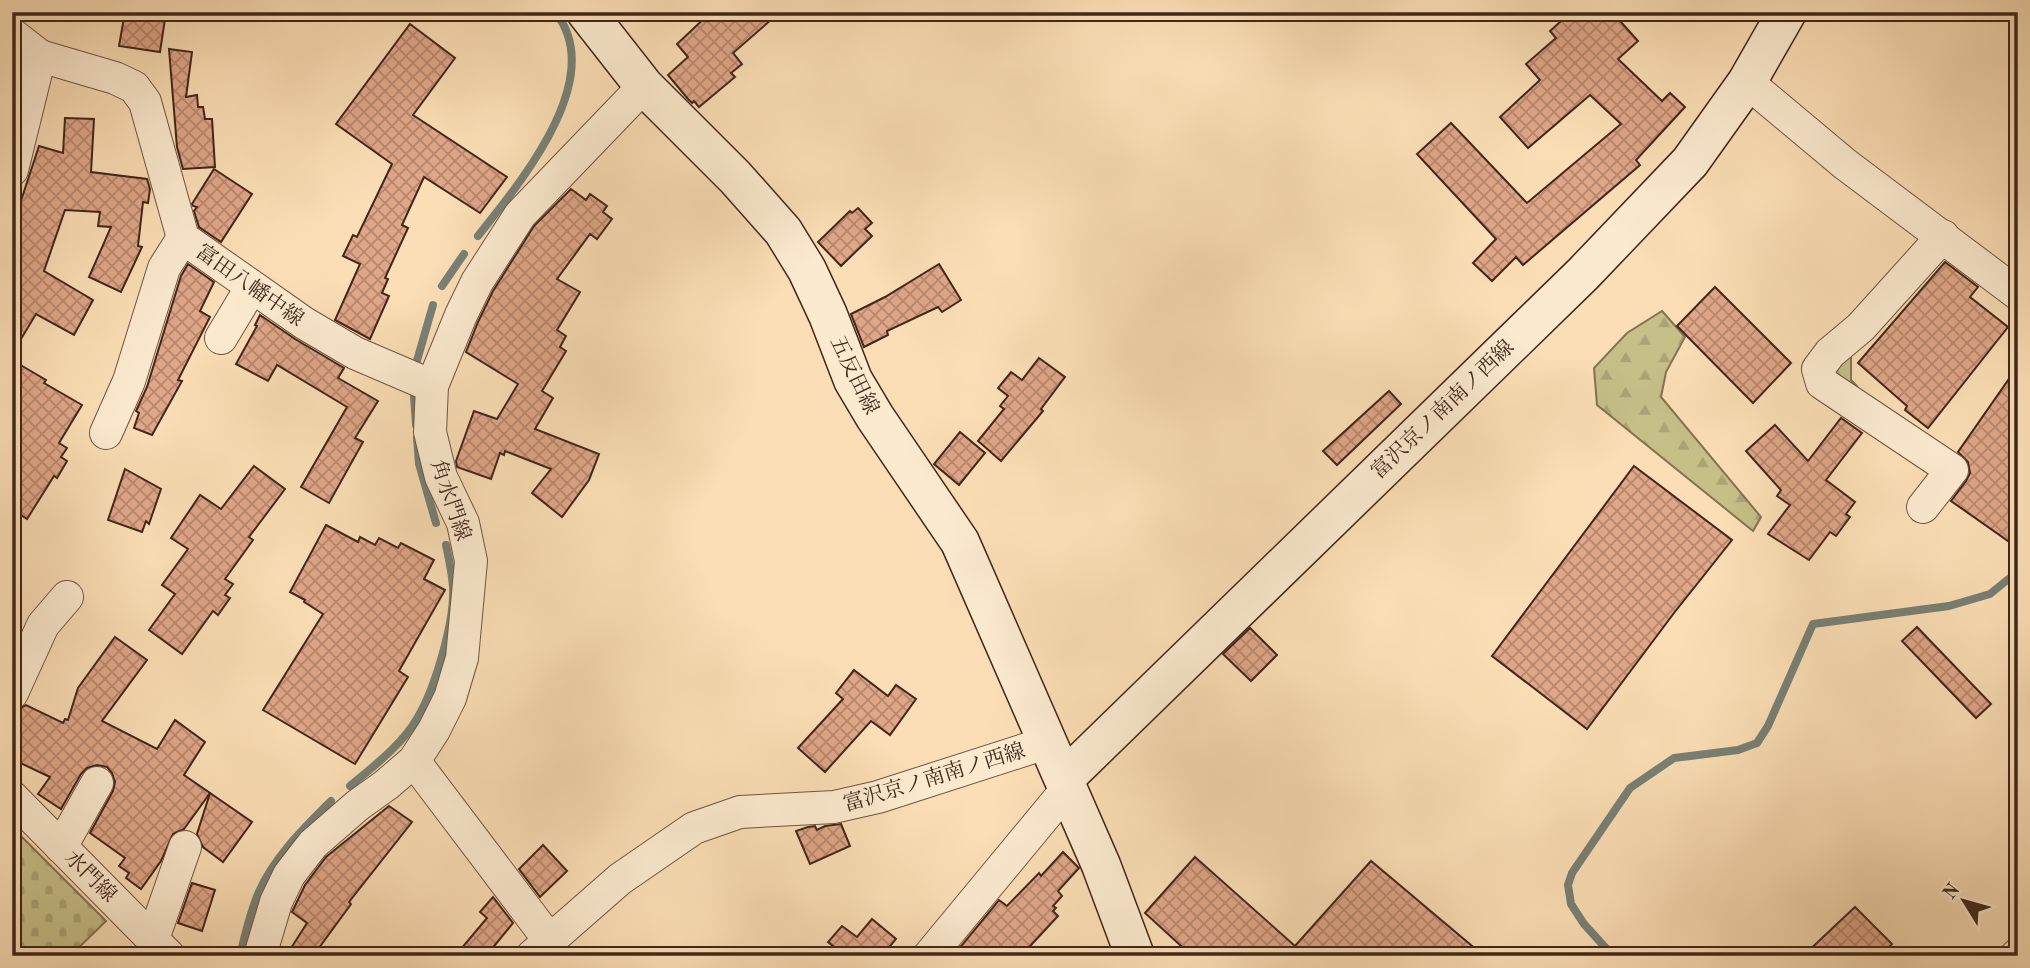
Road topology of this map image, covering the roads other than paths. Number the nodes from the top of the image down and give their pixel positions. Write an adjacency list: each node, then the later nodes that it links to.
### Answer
1 (586, 12): 6 (street, 五反田線)
2 (1787, 12): 5 (street, 富沢京ノ南南ノ西線)
3 (12, 34): 4 (street, 富田八幡中線)
4 (40, 56): 7 (street); 9 (street, 富田八幡中線)
5 (1747, 82): 8 (street); 21 (street, 富沢京ノ南南ノ西線)
6 (643, 86): 13 (street, 角水門線); 18 (street, 五反田線)
7 (12, 170)
8 (1943, 236): 11 (street); 15 (street)
9 (183, 238): 10 (street, 富田八幡中線); 14 (street)
10 (251, 288): 12 (street); 13 (street, 富田八幡中線)
11 (2018, 294)
12 (222, 338)
13 (432, 386): 19 (street, 角水門線)
14 (106, 433)
15 (1923, 507)
16 (67, 597): 17 (street)
17 (12, 693)
18 (1046, 743): 21 (street, 五反田線); 26 (street, 富沢京ノ南南ノ西線)
19 (414, 761): 26 (street); 27 (street, 角水門線)
20 (97, 783): 23 (street)
21 (1066, 784): 28 (street); 29 (street, 五反田線)
22 (12, 797): 23 (street, 水門線)
23 (61, 847): 25 (street, 水門線)
24 (185, 847): 25 (street)
25 (161, 948)
26 (541, 948)
27 (260, 956)
28 (929, 956)
29 (1135, 956)

